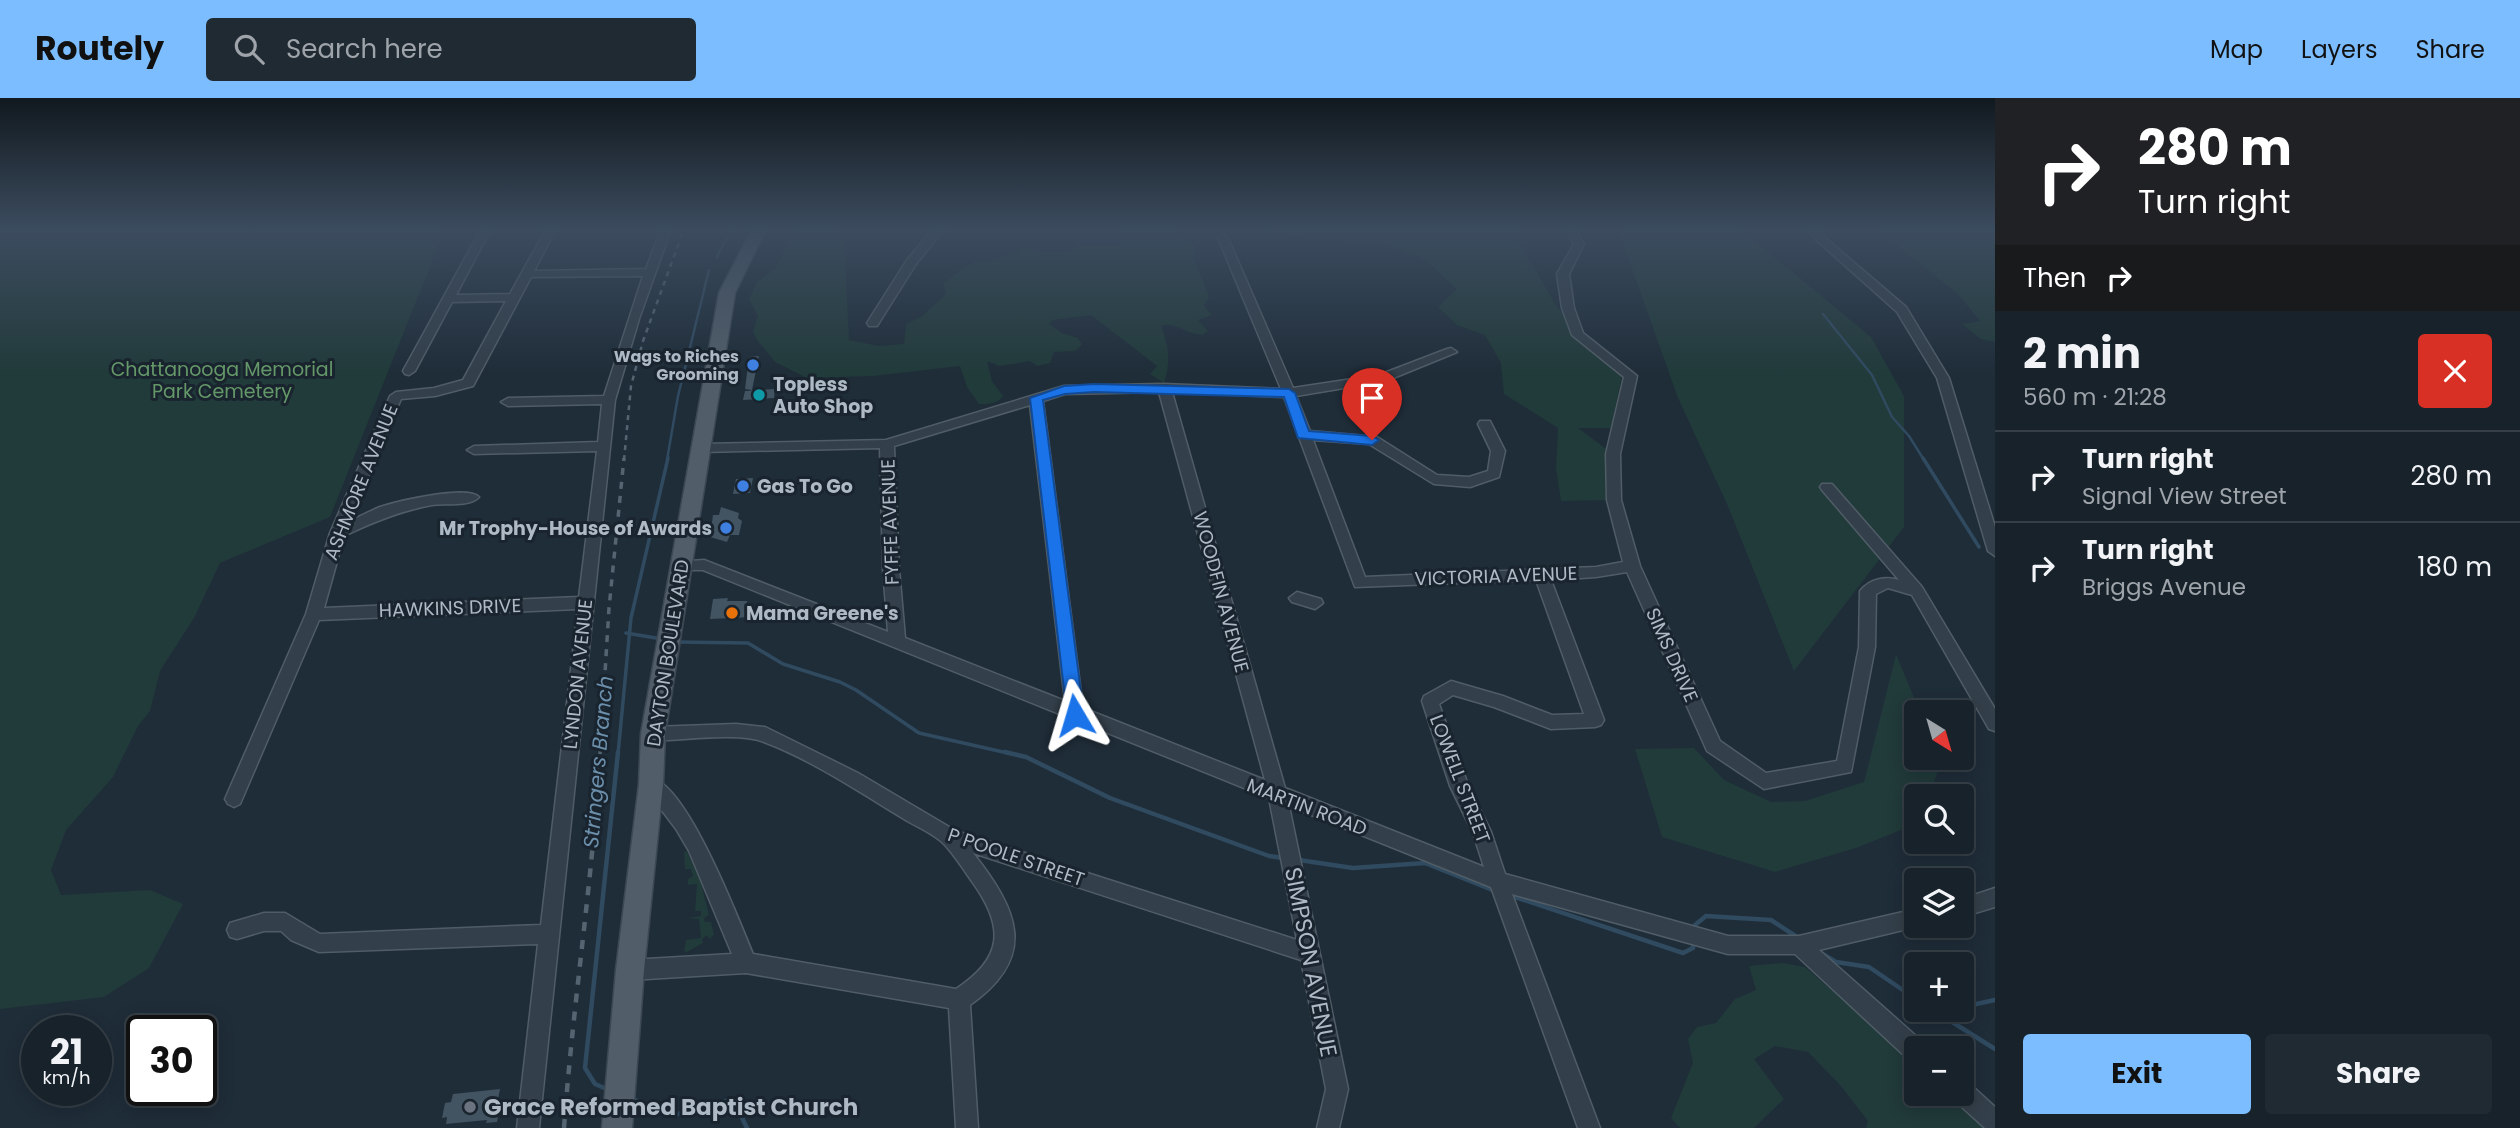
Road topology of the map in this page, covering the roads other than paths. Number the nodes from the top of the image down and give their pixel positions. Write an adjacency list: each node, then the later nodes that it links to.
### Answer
1 (460, 277): 10 (street)
2 (527, 277): 9 (street, ASHMORE AVENUE)
3 (648, 277): 17 (street, LYNDON AVENUE)
4 (735, 277): 23 (main road, DAYTON BOULEVARD)
5 (902, 277): 11 (street)
6 (1240, 277): 15 (street)
7 (1563, 277): 30 (street, SIMS DRIVE)
8 (1864, 277): 28 (street)
9 (516, 297): 10 (street); 27 (street, ASHMORE AVENUE)
10 (448, 299): 13 (street)
11 (873, 323)
12 (1451, 352): 15 (street)
13 (409, 371)
14 (1164, 388): 15 (street); 16 (street); 42 (street, WOODFIN AVENUE)
15 (1289, 393): 20 (street)
16 (1036, 398): 21 (street); 38 (street)
17 (609, 400): 18 (street); 22 (street, LYNDON AVENUE)
18 (508, 402)
19 (1485, 424): 20 (street)
20 (1303, 435): 31 (street, VICTORIA AVENUE)
21 (887, 444): 23 (street); 37 (street, FYFFE AVENUE)
22 (603, 446): 24 (street); 34 (street, LYNDON AVENUE)
23 (702, 449): 29 (main road, DAYTON BOULEVARD)
24 (474, 450)
25 (1827, 487): 32 (street)
26 (472, 497): 27 (street)
27 (337, 533): 36 (street, ASHMORE AVENUE)
28 (1995, 551)
29 (682, 566): 37 (street, MARTIN ROAD); 40 (main road, DAYTON BOULEVARD)
30 (1632, 566): 31 (street, VICTORIA AVENUE); 32 (street, SIMS DRIVE)
31 (1541, 573): 45 (street, LOWELL STREET)
32 (1917, 592): 39 (street)
33 (1297, 598): 35 (street)
34 (585, 603): 36 (street, HAWKINS DRIVE); 50 (street, LYNDON AVENUE)
35 (1315, 603)
36 (314, 614): 43 (street, ASHMORE AVENUE)
37 (897, 642): 38 (street, MARTIN ROAD)
38 (1075, 715): 42 (street, MARTIN ROAD)
39 (1995, 724)
40 (653, 734): 41 (main road, DAYTON BOULEVARD); 44 (street, P POOLE STREET)
41 (651, 784): 53 (street); 54 (main road, DAYTON BOULEVARD)
42 (1278, 796): 45 (street, MARTIN ROAD); 52 (street, SIMPSON AVENUE)
43 (234, 799)
44 (950, 837): 52 (street, P POOLE STREET); 55 (street)
45 (1497, 881): 51 (street, MARTIN ROAD); 63 (street, LOWELL STREET)
46 (1995, 897): 47 (street)
47 (1974, 905)
48 (1904, 921): 51 (street)
49 (237, 930): 50 (street)
50 (548, 934): 59 (street, LYNDON AVENUE)
51 (1799, 945): 56 (street)
52 (1309, 953): 62 (street, SIMPSON AVENUE)
53 (746, 963): 54 (street); 55 (street)
54 (630, 970): 60 (main road, DAYTON BOULEVARD)
55 (959, 1000): 61 (street)
56 (1904, 1040)
57 (1974, 1103): 58 (street)
58 (1995, 1122)
59 (528, 1128)
60 (617, 1128)
61 (967, 1128)
62 (1328, 1128)
63 (1589, 1128)

